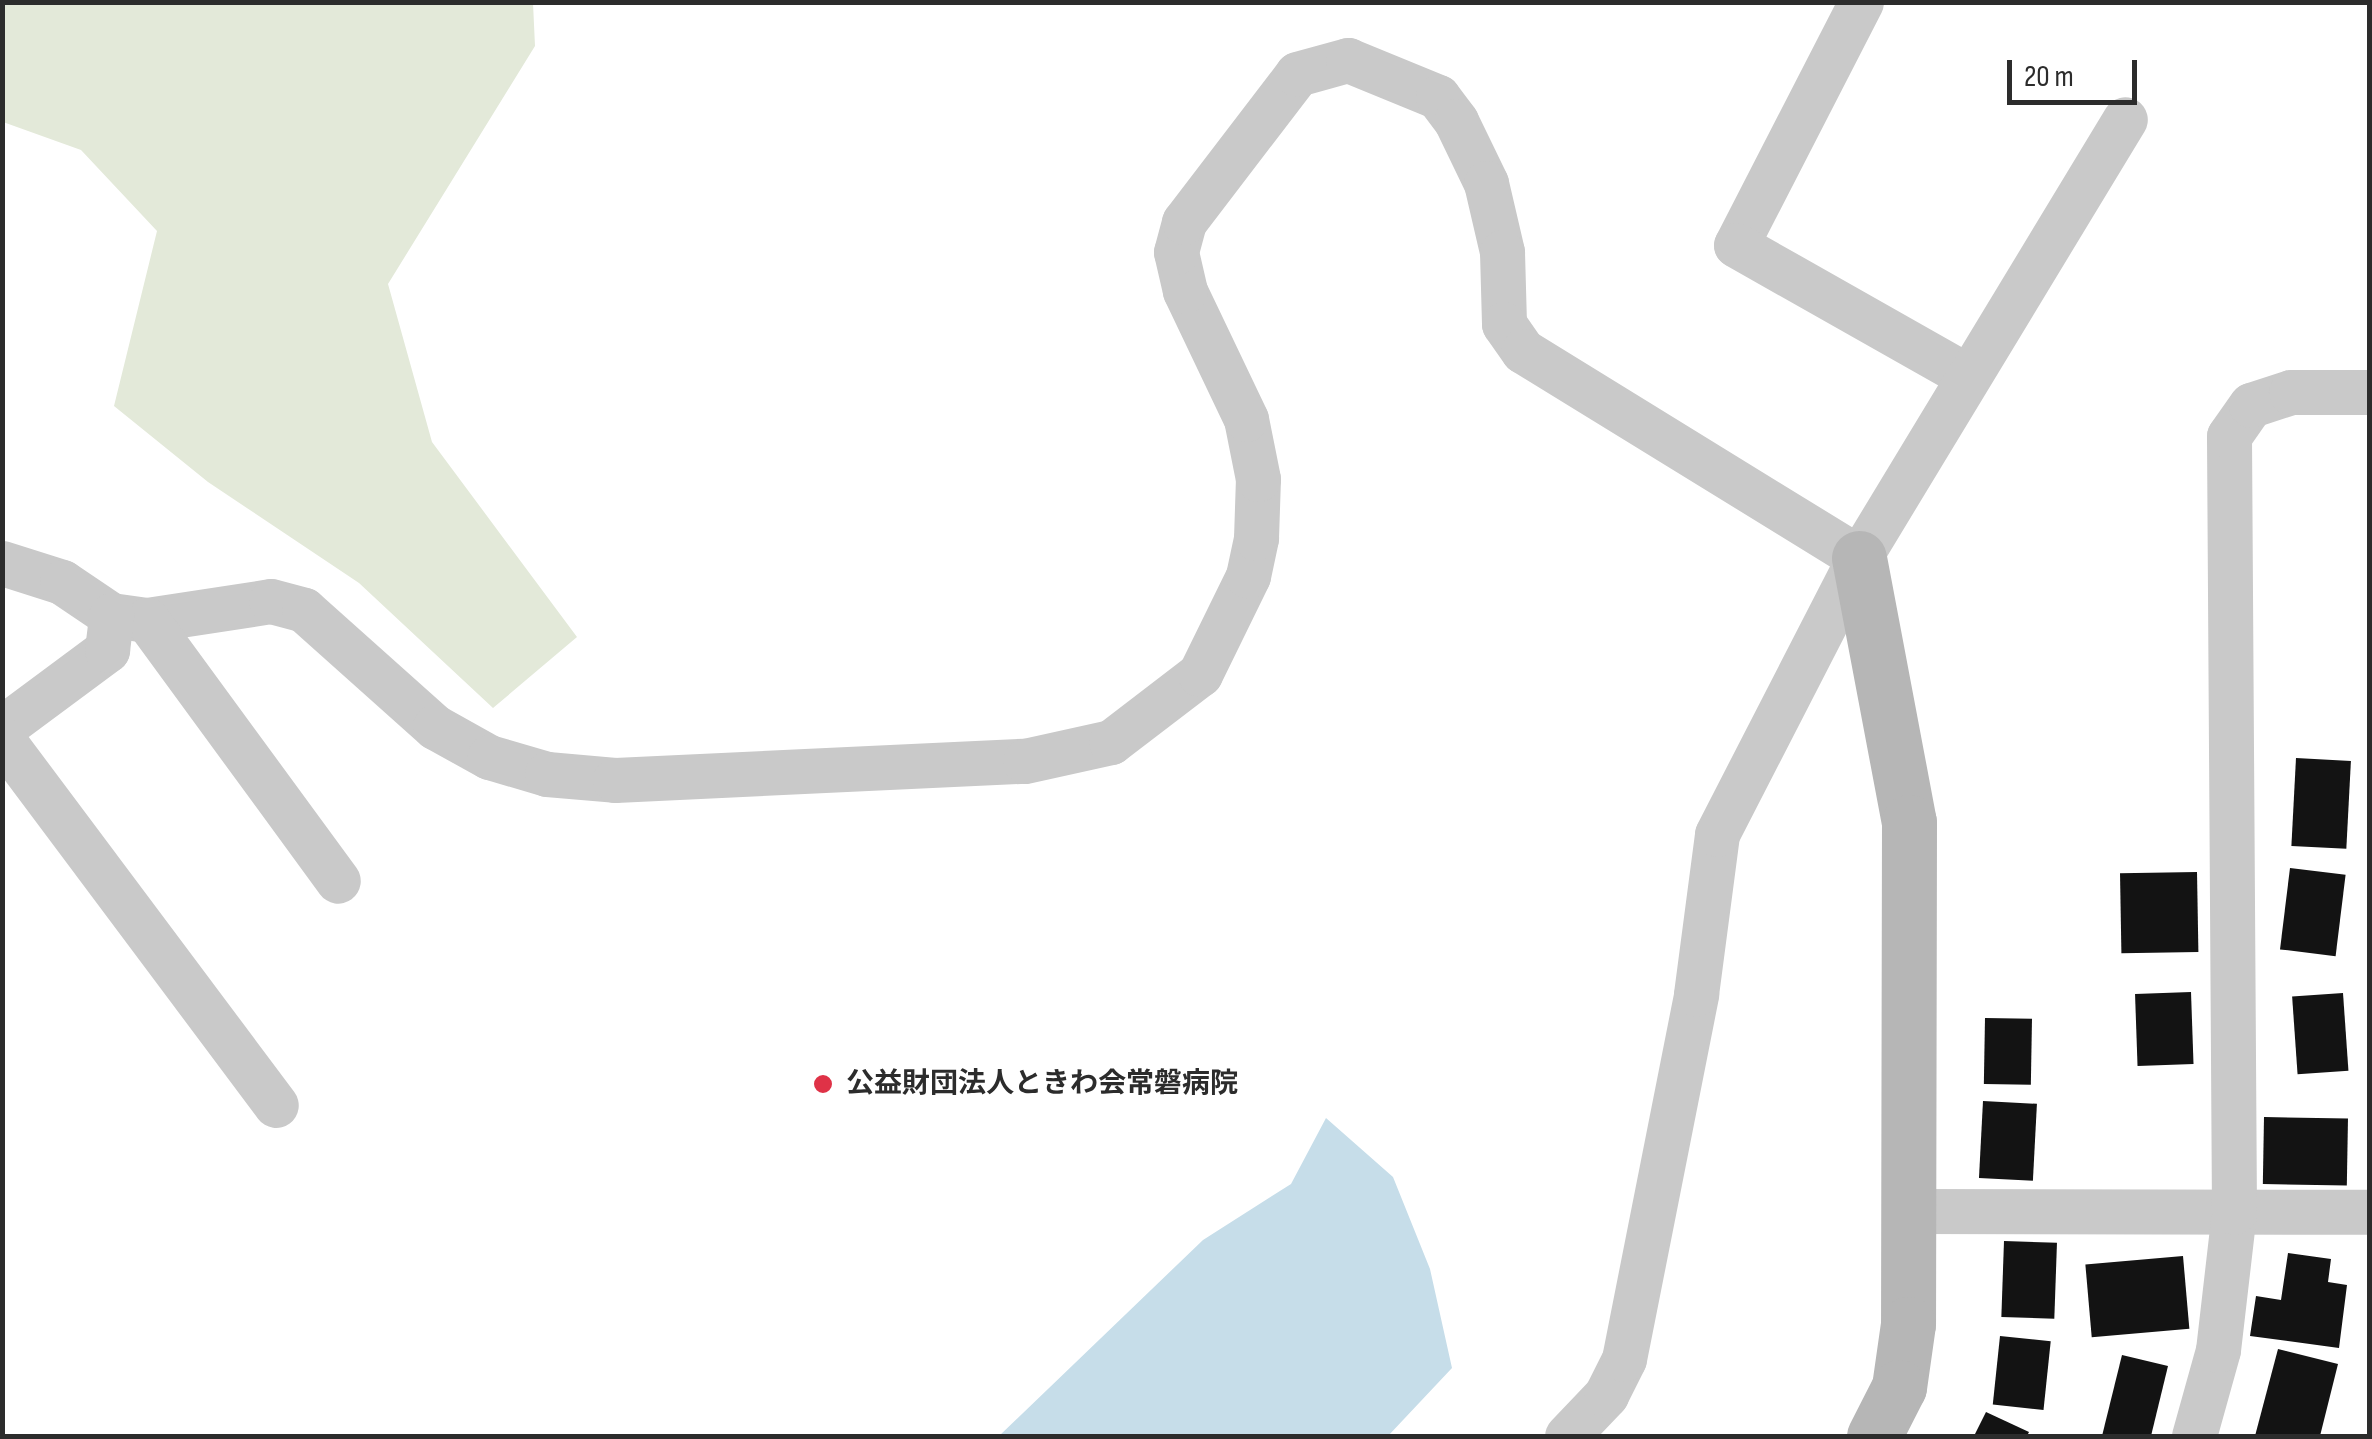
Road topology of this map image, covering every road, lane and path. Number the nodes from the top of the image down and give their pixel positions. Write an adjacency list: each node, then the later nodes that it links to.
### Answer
1 (1855, 5): 3 (street)
2 (2125, 119): 3 (street)
3 (1964, 374): 5 (street)
4 (2370, 392): 13 (street)
5 (1858, 558): 7 (street); 12 (street); 15 (street)
6 (2, 562): 7 (street)
7 (129, 617): 8 (street); 10 (street)
8 (2, 728)
9 (2, 738): 11 (street)
10 (338, 881)
11 (276, 1105)
12 (1907, 1211): 13 (street); 16 (street)
13 (2234, 1212): 14 (street); 17 (street)
14 (2370, 1212)
15 (1567, 1436)
16 (1874, 1436)
17 (2194, 1436)

